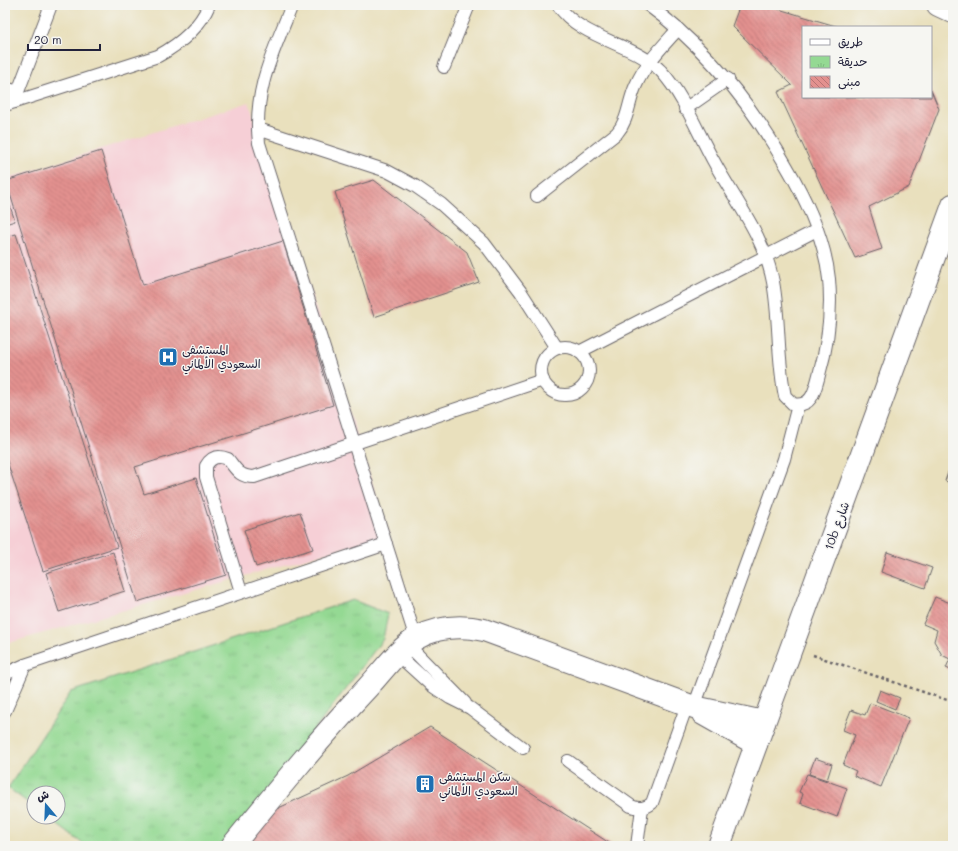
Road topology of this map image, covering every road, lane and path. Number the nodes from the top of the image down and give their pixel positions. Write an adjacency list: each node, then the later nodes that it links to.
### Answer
1 (51, 5): 14 (lane)
2 (210, 5): 14 (lane)
3 (292, 5): 16 (lane)
4 (468, 5): 11 (lane)
5 (558, 5): 10 (lane)
6 (648, 5): 9 (lane)
7 (938, 5): 8 (street)
8 (953, 12)
9 (678, 29): 10 (lane); 12 (lane)
10 (650, 62): 15 (lane); 17 (lane)
11 (444, 66)
12 (728, 79): 15 (lane); 19 (lane)
13 (5, 88): 14 (lane)
14 (12, 100)
15 (685, 108): 20 (lane)
16 (258, 129): 21 (lane); 25 (lane)
17 (537, 196)
18 (953, 205): 29 (street, 10b شارع)
19 (817, 230): 20 (lane); 24 (lane)
20 (766, 255): 22 (lane); 24 (lane)
21 (557, 348): 22 (lane); 23 (lane)
22 (579, 352): 23 (lane)
23 (543, 380): 25 (lane)
24 (798, 405): 33 (lane)
25 (354, 444): 26 (lane); 27 (lane)
26 (386, 544): 27 (lane); 28 (lane)
27 (241, 592): 30 (lane)
28 (407, 646): 33 (street); 37 (lane); 40 (street)
29 (792, 648): 32 (path); 35 (street, 10b شارع)
30 (25, 665): 31 (lane); 34 (lane)
31 (5, 674)
32 (953, 702)
33 (690, 706): 35 (street); 36 (street); 39 (lane)
34 (5, 711)
35 (764, 722): 36 (street, 10b شارع)
36 (756, 744): 42 (street, 10b شارع)
37 (523, 748)
38 (568, 761): 39 (lane)
39 (642, 808): 41 (lane)
40 (232, 846)
41 (637, 846)
42 (719, 846)

